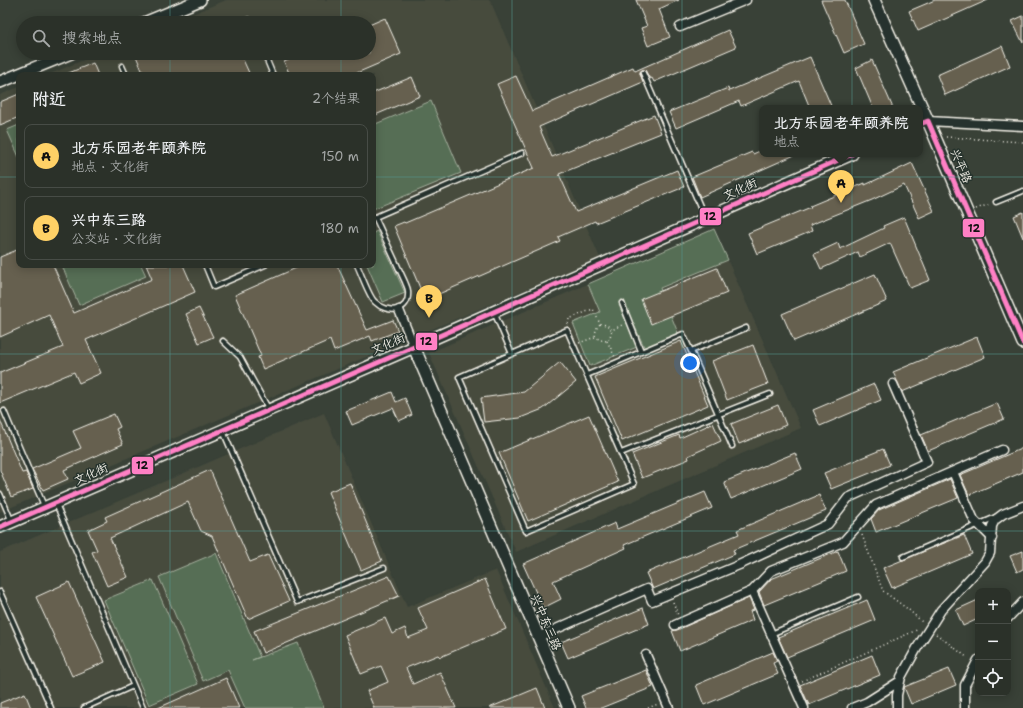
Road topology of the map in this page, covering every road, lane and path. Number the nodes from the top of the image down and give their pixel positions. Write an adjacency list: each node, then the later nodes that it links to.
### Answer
1 (200, 0): 4 (street)
2 (746, 0): 5 (street)
3 (874, 0): 15 (street, 兴平路)
4 (161, 16)
5 (680, 28)
6 (54, 60): 9 (street)
7 (267, 60): 11 (lane)
8 (122, 66): 10 (lane)
9 (24, 72)
10 (125, 72)
11 (272, 72)
12 (643, 73): 25 (lane)
13 (16, 75): 14 (street)
14 (0, 82)
15 (917, 105)
16 (924, 122): 17 (street); 18 (street, 兴平路)
17 (1023, 126)
18 (934, 136): 19 (path); 41 (street, 兴平路)
19 (1023, 142)
20 (522, 154): 24 (lane)
21 (845, 157): 25 (street, 文化街)
22 (1023, 191): 23 (lane)
23 (996, 202)
24 (376, 217)
25 (705, 219): 32 (street, 文化街)
26 (376, 222): 31 (lane)
27 (206, 268): 28 (lane)
28 (258, 268)
29 (358, 268): 31 (lane)
30 (622, 303): 33 (lane)
31 (399, 310): 43 (street)
32 (494, 312): 43 (street, 文化街); 46 (lane)
33 (629, 322): 37 (path); 44 (lane)
34 (600, 324): 36 (path); 37 (path); 38 (path)
35 (746, 328): 45 (lane)
36 (567, 330): 42 (lane); 46 (lane)
37 (612, 330): 40 (path)
38 (595, 337): 40 (path); 42 (path)
39 (223, 341): 51 (lane)
40 (607, 341): 47 (path)
41 (1023, 343)
42 (574, 346): 48 (lane)
43 (414, 347): 51 (street, 文化街); 80 (street, 兴中东三路)
44 (641, 351): 45 (lane); 47 (lane)
45 (691, 351): 53 (lane)
46 (512, 354): 57 (lane)
47 (617, 362): 48 (lane)
48 (587, 375): 57 (lane)
49 (893, 384): 73 (street)
50 (770, 394): 53 (lane)
51 (269, 410): 54 (street, 文化街)
52 (4, 411): 62 (lane)
53 (718, 414): 55 (lane); 57 (lane)
54 (222, 431): 60 (street, 文化街); 70 (lane)
55 (732, 446)
56 (1002, 450): 58 (street)
57 (621, 453)
58 (953, 472): 65 (street); 66 (street)
59 (0, 494): 64 (lane)
60 (56, 503): 62 (street, 文化街); 86 (lane)
61 (1023, 506): 63 (street)
62 (45, 508): 64 (street, 文化街)
63 (1003, 514): 65 (lane); 68 (street)
64 (12, 522): 67 (street, 文化街)
65 (978, 524): 68 (street); 69 (lane)
66 (858, 525): 71 (street); 78 (path)
67 (0, 527)
68 (992, 538): 78 (street)
69 (903, 557)
70 (384, 568)
71 (752, 591): 77 (street); 79 (street)
72 (0, 592): 87 (lane)
73 (670, 594): 77 (path); 80 (street)
74 (858, 597): 79 (lane)
75 (1023, 602): 76 (street)
76 (1011, 615)
77 (678, 624)
78 (928, 627): 82 (path); 84 (street); 85 (path)
79 (771, 634): 85 (street)
80 (538, 637): 90 (street, 兴中东三路)
81 (646, 655): 91 (street)
82 (975, 661)
83 (975, 666): 95 (street)
84 (900, 681): 93 (street); 94 (street)
85 (794, 684): 92 (street)
86 (134, 686): 88 (lane); 89 (lane)
87 (51, 708)
88 (84, 708)
89 (143, 708)
90 (569, 708)
91 (669, 708)
92 (804, 708)
93 (852, 708)
94 (897, 708)
95 (965, 708)

